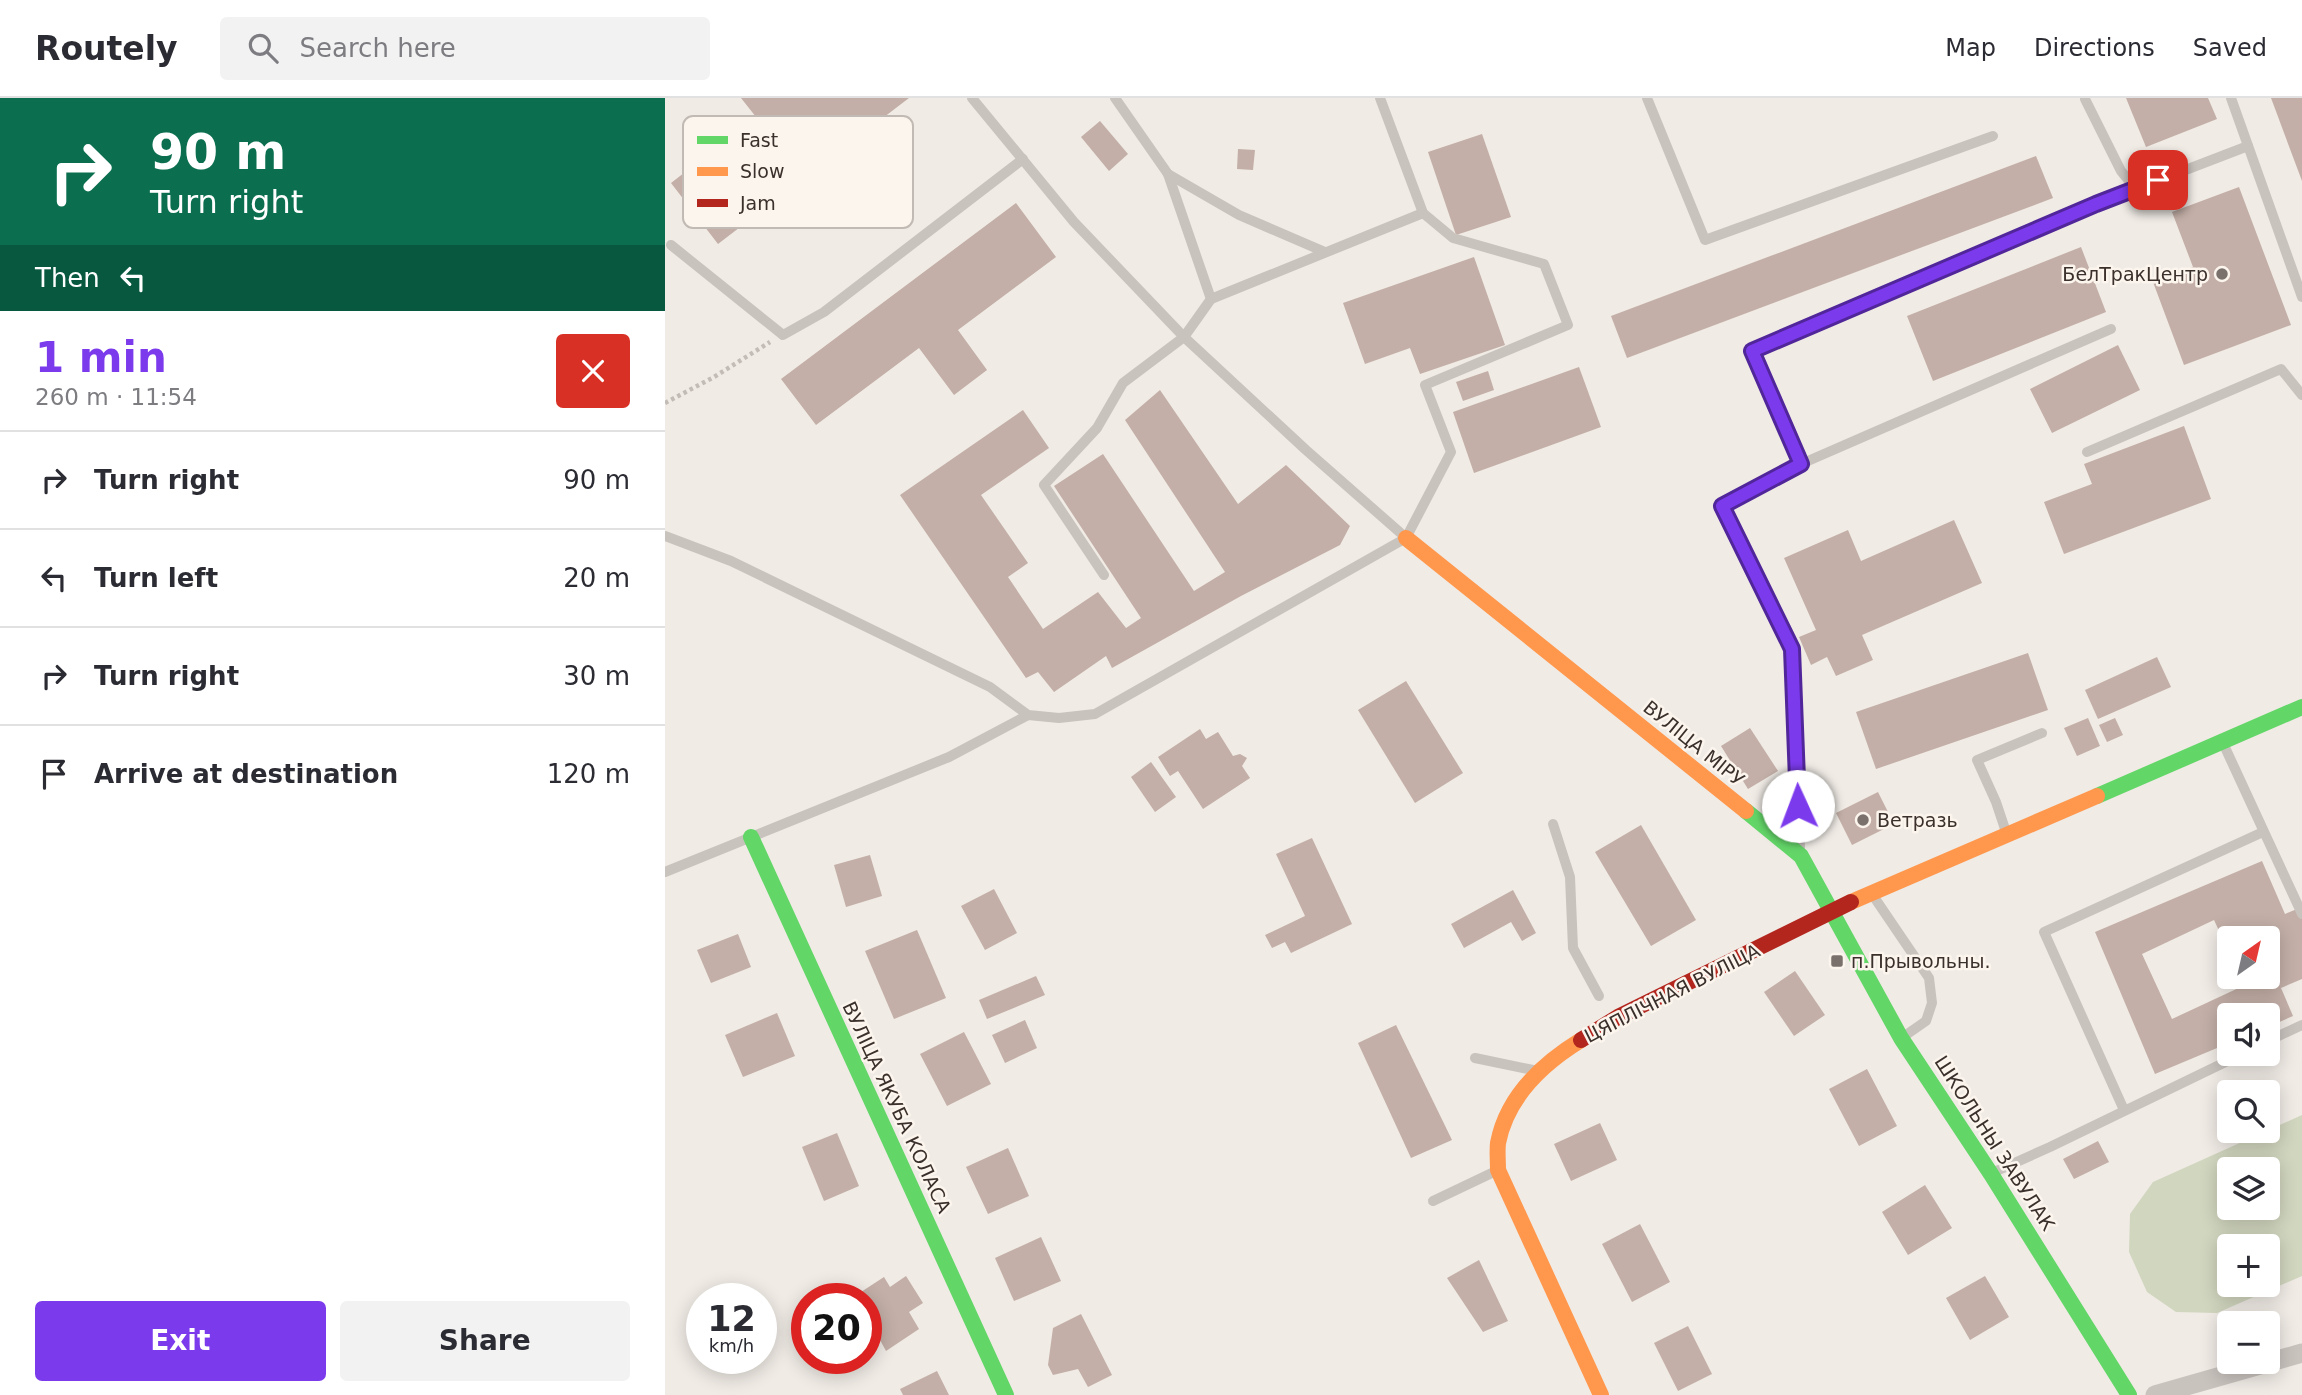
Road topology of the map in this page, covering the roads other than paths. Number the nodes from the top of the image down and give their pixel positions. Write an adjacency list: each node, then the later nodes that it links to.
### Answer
1 (972, 98): 9 (lane)
2 (1115, 98): 10 (lane)
3 (1380, 98): 12 (lane)
4 (1647, 98): 7 (lane)
5 (2231, 98): 8 (lane)
6 (2085, 99): 11 (lane)
7 (1993, 136)
8 (2248, 146): 11 (lane); 15 (lane)
9 (1023, 159): 13 (lane); 18 (lane)
10 (1168, 174): 14 (lane); 16 (lane)
11 (2136, 189): 21 (lane)
12 (1423, 213): 14 (lane); 23 (lane)
13 (671, 245)
14 (1325, 252): 16 (lane)
15 (2302, 298)
16 (1211, 299): 18 (lane)
17 (2111, 329): 21 (lane)
18 (1184, 337): 23 (lane); 24 (lane)
19 (2302, 395): 20 (lane)
20 (2087, 452)
21 (1801, 464): 33 (lane)
22 (665, 536): 26 (lane)
23 (1406, 538): 26 (lane); 33 (street, ВУЛІЦА МІРУ)
24 (1104, 575)
25 (2302, 707): 28 (street)
26 (1028, 715): 32 (lane)
27 (2042, 733): 31 (lane)
28 (2223, 742): 30 (lane); 31 (street)
29 (1553, 824): 38 (lane)
30 (2263, 832): 37 (lane); 45 (lane)
31 (2007, 836): 35 (street)
32 (751, 837): 34 (lane); 50 (street, ВУЛІЦА ЯКУБА КОЛАСА)
33 (1801, 856): 36 (street, ВУЛІЦА МІРУ)
34 (665, 872)
35 (1872, 894): 36 (street); 41 (lane)
36 (1830, 911): 41 (street, ШКОЛЬНЫ ЗАВУЛАК); 44 (street, ЦЯПЛІЧНАЯ ВУЛІЦА)
37 (2302, 914)
38 (1599, 996)
39 (2302, 1025): 40 (lane)
40 (2280, 1035)
41 (1901, 1038): 47 (street, ШКОЛЬНЫ ЗАВУЛАК)
42 (1475, 1058): 44 (lane)
43 (2217, 1066): 45 (lane)
44 (1539, 1072): 46 (street, ЦЯПЛІЧНАЯ ВУЛІЦА)
45 (2124, 1110): 47 (lane)
46 (1498, 1170): 48 (lane); 51 (street, ЦЯПЛІЧНАЯ ВУЛІЦА)
47 (1991, 1174): 52 (street, ШКОЛЬНЫ ЗАВУЛАК)
48 (1433, 1200)
49 (2302, 1353): 53 (street)
50 (1006, 1395)
51 (1601, 1395)
52 (2129, 1395)
53 (2155, 1395)

